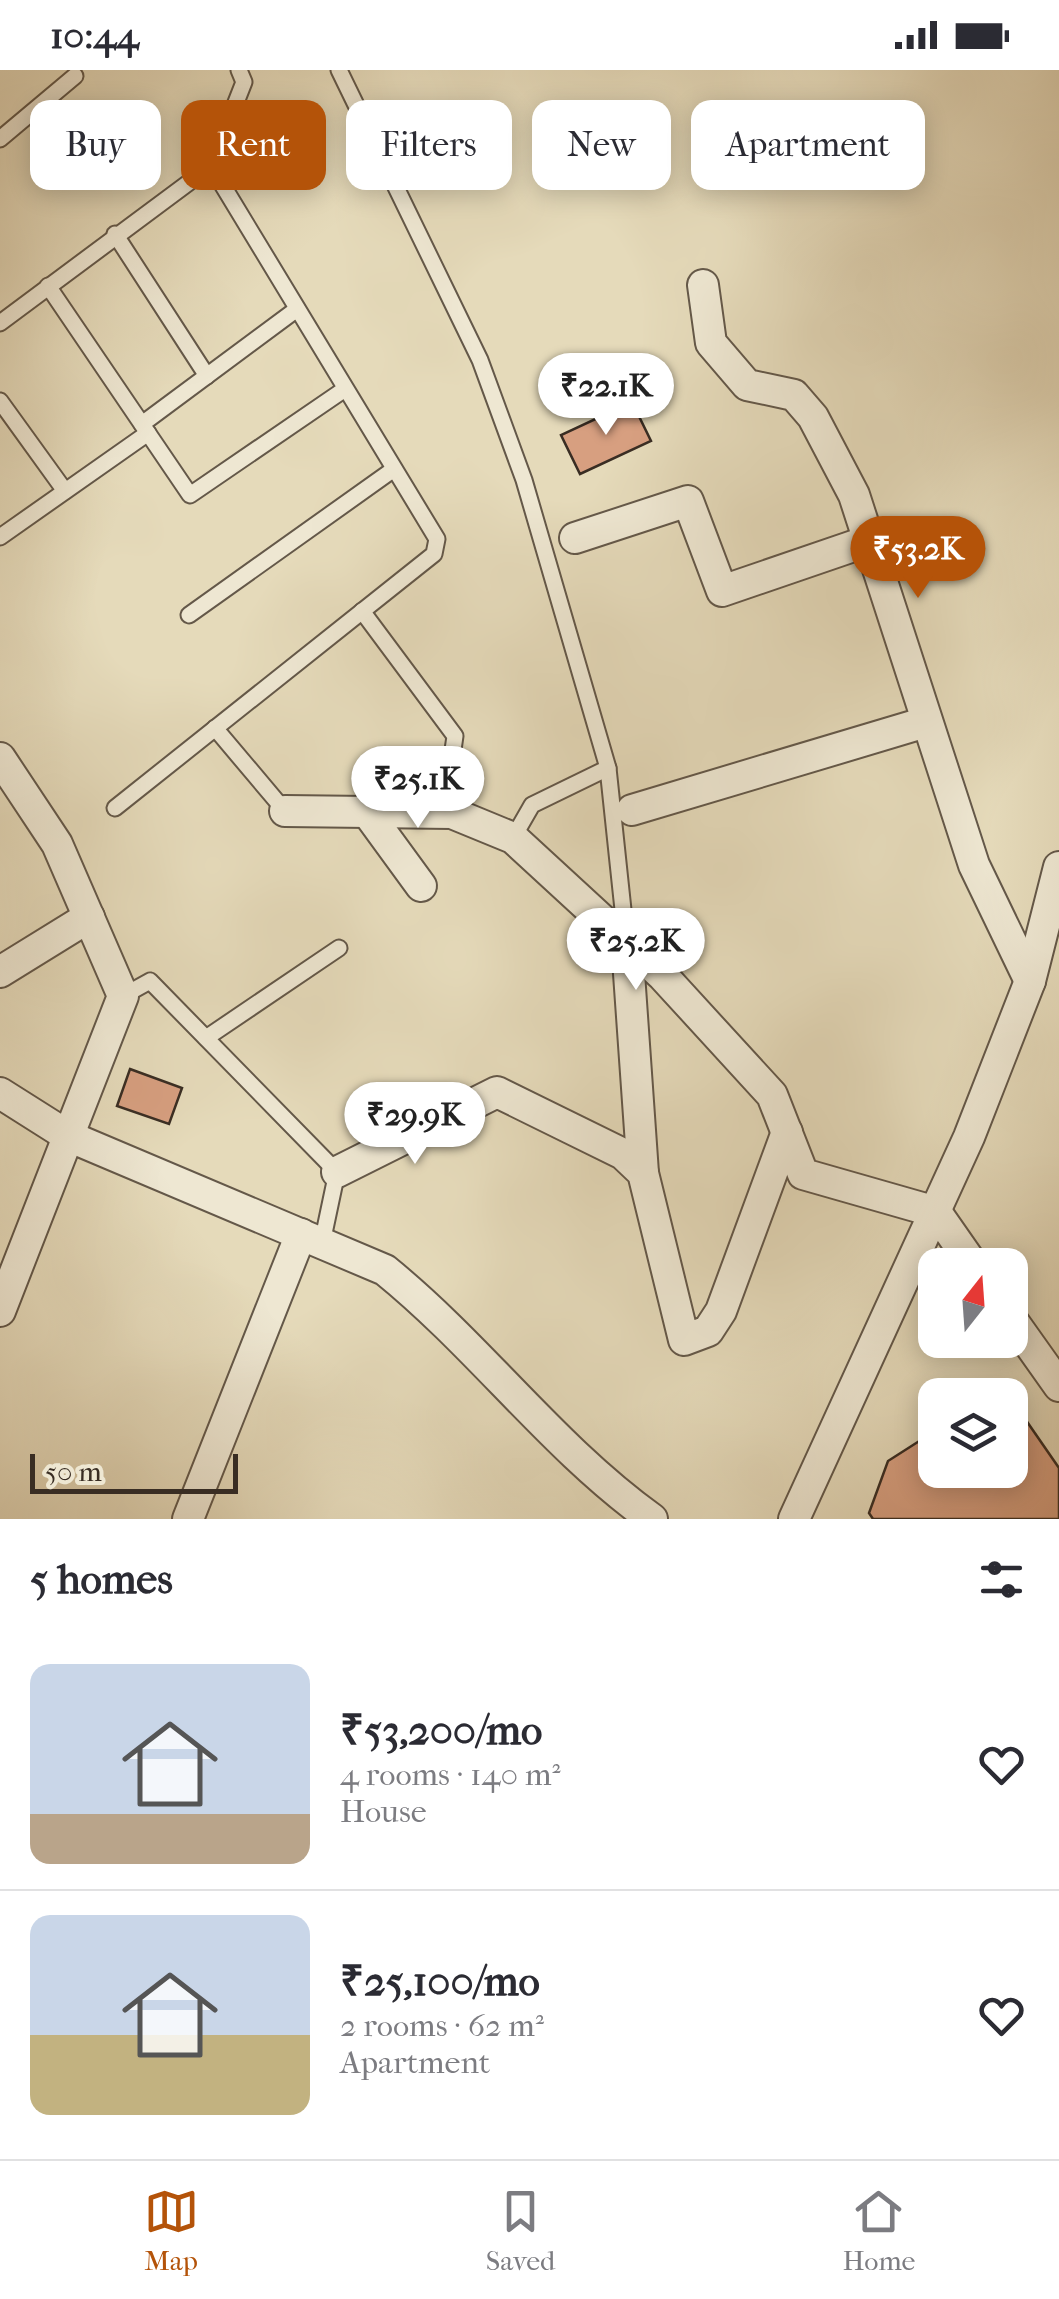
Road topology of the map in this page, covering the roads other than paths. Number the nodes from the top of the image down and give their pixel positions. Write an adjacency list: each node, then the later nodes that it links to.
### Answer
1 (239, 70): 4 (lane)
2 (339, 70): 27 (lane)
3 (74, 76): 5 (lane)
4 (237, 100)
5 (0, 139)
6 (181, 187): 8 (lane)
7 (225, 190): 11 (lane)
8 (115, 234): 10 (lane); 13 (lane)
9 (703, 285): 21 (street)
10 (48, 286): 12 (lane); 16 (lane)
11 (297, 309): 13 (lane); 14 (lane)
12 (0, 323)
13 (207, 376): 16 (lane)
14 (345, 389): 16 (lane); 17 (lane)
15 (0, 401): 18 (lane)
16 (145, 428): 18 (lane)
17 (394, 469): 22 (lane); 23 (lane)
18 (66, 491): 19 (lane)
19 (0, 536)
20 (575, 538): 21 (street)
21 (868, 541): 24 (street)
22 (362, 612): 25 (lane); 32 (lane)
23 (189, 615)
24 (926, 722): 29 (street); 40 (street)
25 (215, 728): 28 (lane); 30 (lane)
26 (0, 758): 36 (street)
27 (608, 768): 33 (lane); 37 (lane)
28 (115, 808)
29 (632, 810)
30 (285, 811): 31 (street)
31 (367, 812): 32 (street); 35 (street)
32 (444, 813): 33 (street)
33 (513, 838): 37 (street)
34 (1059, 867): 40 (street)
35 (420, 886)
36 (89, 917): 39 (street); 41 (street)
37 (626, 945): 44 (street); 47 (street)
38 (339, 948): 42 (lane)
39 (0, 972)
40 (1030, 981): 48 (street)
41 (123, 996): 42 (lane); 45 (street)
42 (206, 1038): 46 (lane)
43 (0, 1093): 45 (street)
44 (786, 1132): 47 (street); 48 (street)
45 (68, 1136): 49 (street); 51 (street)
46 (337, 1172): 47 (street); 49 (lane)
47 (643, 1173)
48 (936, 1212): 50 (street); 56 (street)
49 (311, 1239): 54 (street); 55 (street)
50 (962, 1248)
51 (0, 1311)
52 (1028, 1342): 53 (street)
53 (1059, 1386)
54 (188, 1519)
55 (652, 1519)
56 (794, 1519)

